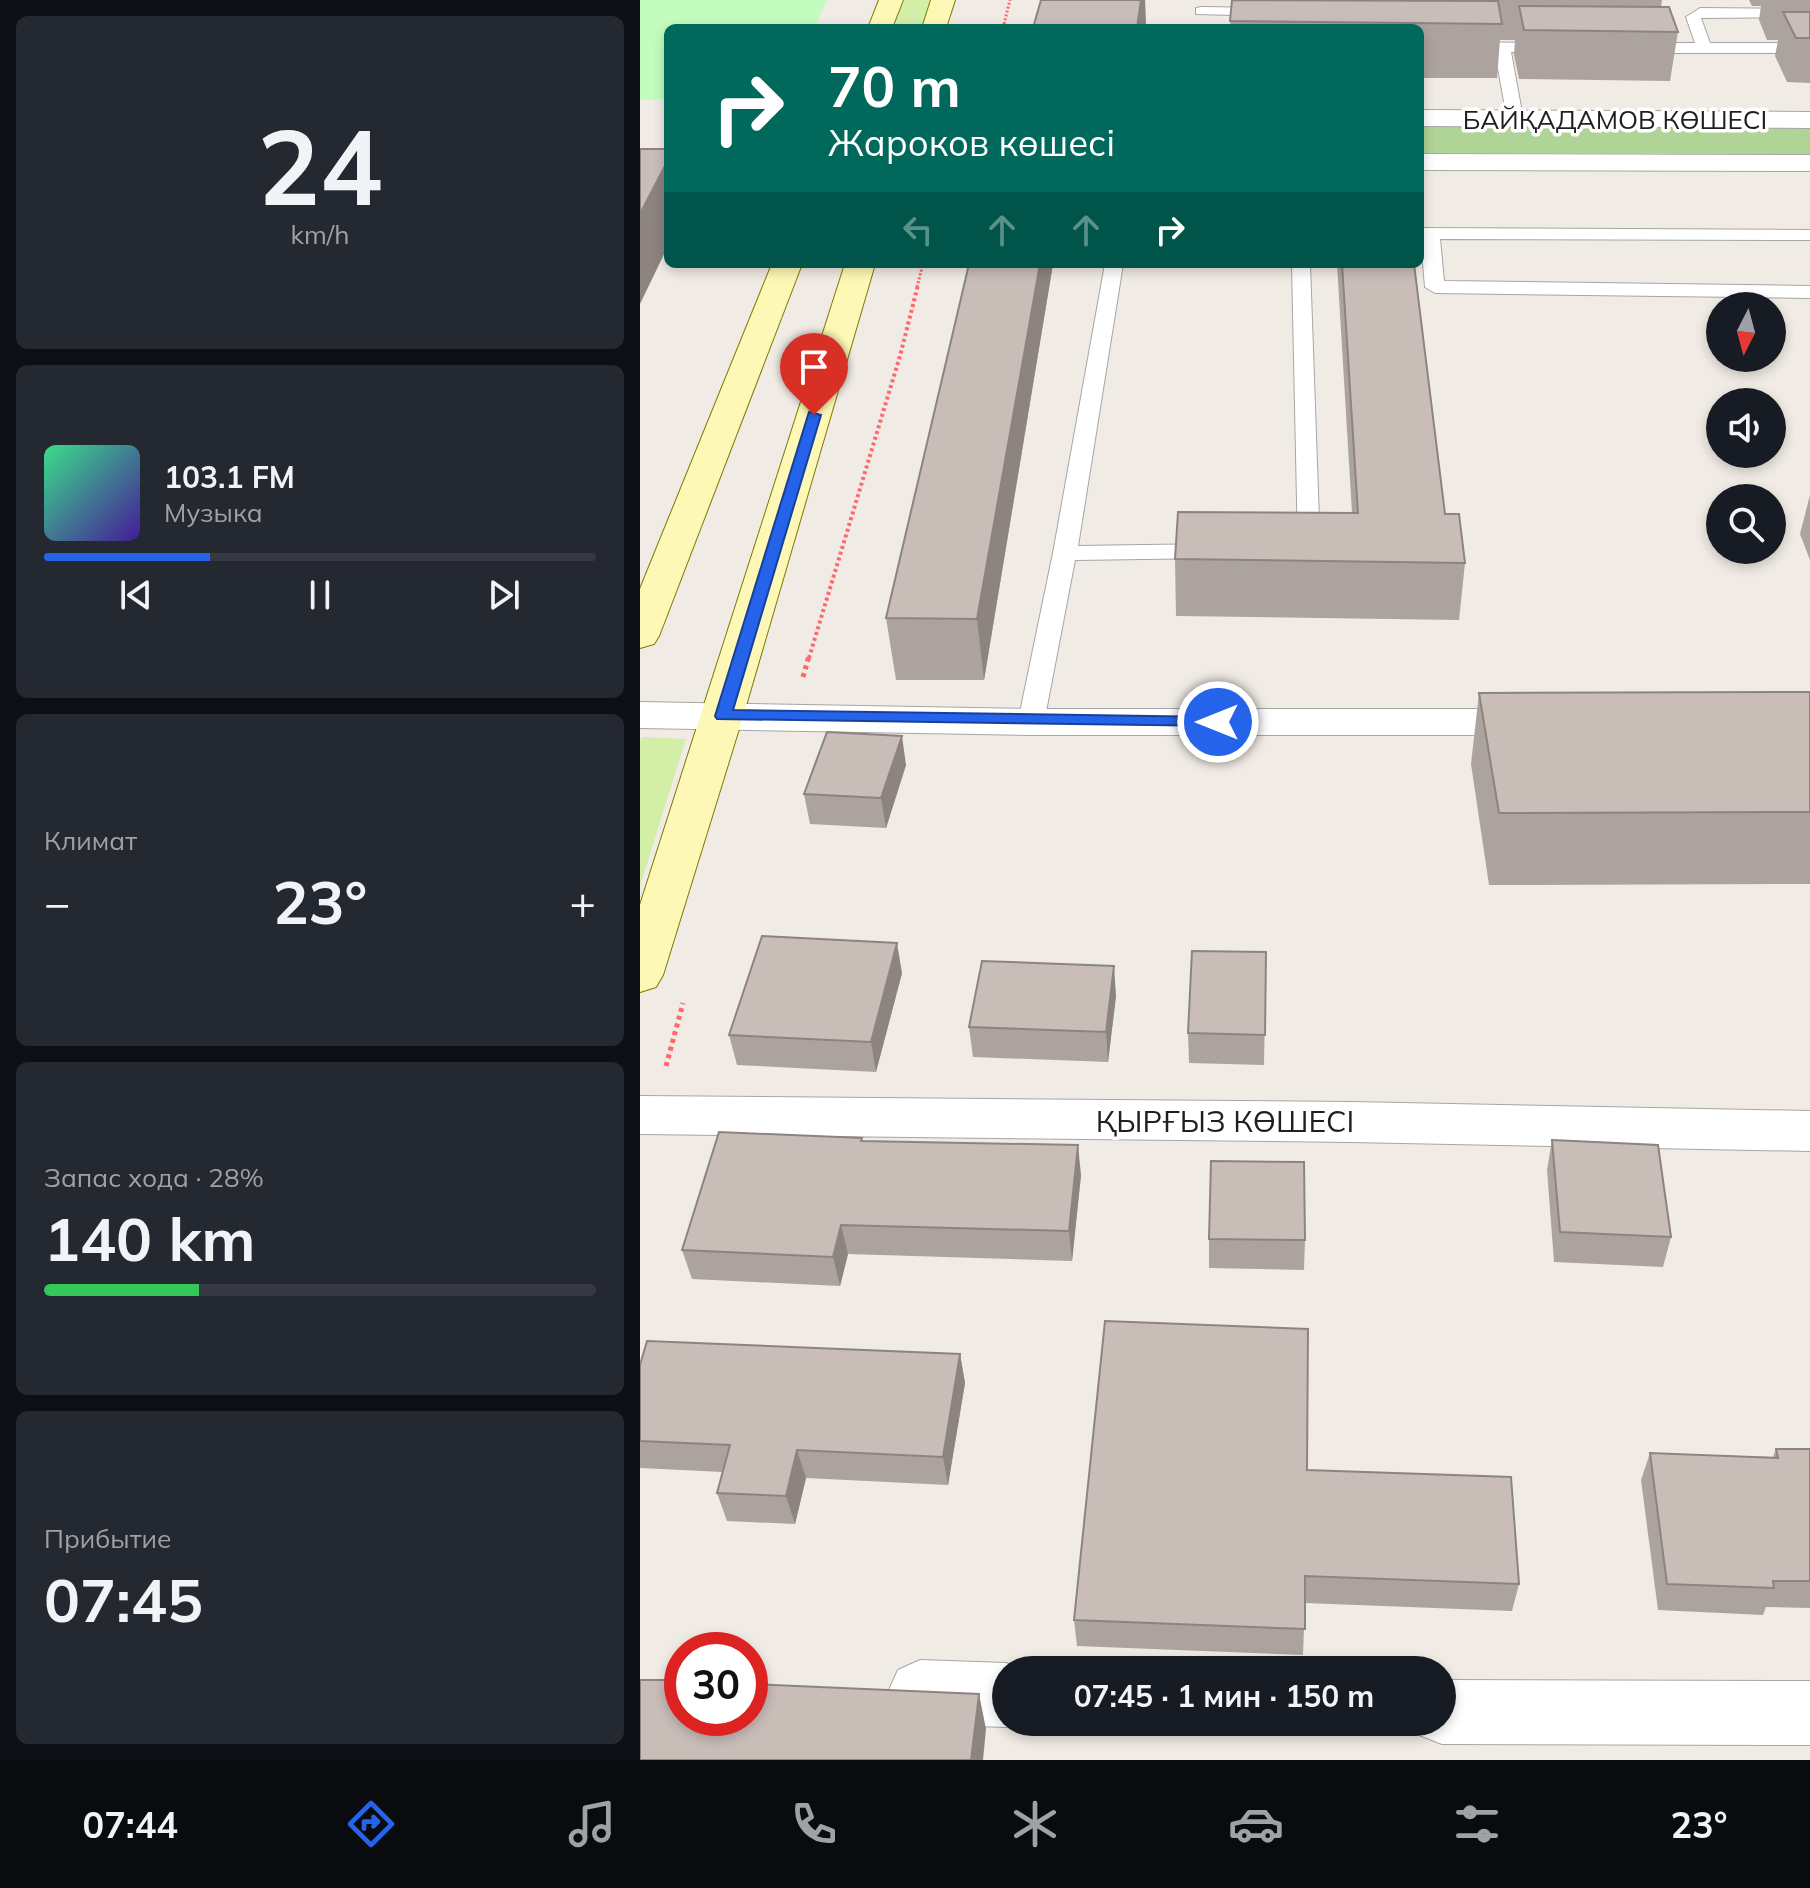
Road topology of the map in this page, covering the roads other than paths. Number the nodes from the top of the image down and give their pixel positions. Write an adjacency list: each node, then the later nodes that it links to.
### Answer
1 (891, 0): 7 (main road)
2 (943, 0): 8 (main road)
3 (1202, 6): 5 (lane)
4 (1698, 6): 6 (lane); 12 (lane)
5 (1279, 12)
6 (1810, 13)
7 (882, 24)
8 (935, 24)
9 (1466, 27): 11 (lane)
10 (1424, 47): 11 (lane)
11 (1479, 47): 13 (lane)
12 (1704, 47): 15 (lane); 16 (lane)
13 (1502, 48): 14 (lane); 18 (lane)
14 (1564, 48)
15 (1626, 48)
16 (1810, 48)
17 (1424, 118): 18 (street, БАЙҚАДАМОВ КӨШЕСІ)
18 (1515, 118): 19 (street, БАЙҚАДАМОВ КӨШЕСІ)
19 (1810, 120)
20 (1424, 162): 21 (street, БАЙҚАДАМОВ КӨШЕСІ)
21 (1810, 163)
22 (1425, 233): 23 (lane); 28 (lane)
23 (1810, 235)
24 (785, 268): 32 (main road)
25 (859, 268): 34 (main road)
26 (1113, 268): 31 (lane)
27 (1301, 268): 29 (lane)
28 (1810, 292)
29 (1294, 549)
30 (1233, 550): 31 (lane)
31 (1065, 553): 35 (lane)
32 (640, 636)
33 (640, 715): 34 (street)
34 (723, 716): 35 (street); 37 (main road)
35 (1031, 722): 36 (street)
36 (1572, 722)
37 (640, 975)
38 (640, 1115): 39 (street, ҚЫРҒЫЗ КӨШЕСІ)
39 (1810, 1131)
40 (870, 1690): 41 (street)
41 (992, 1694)
42 (1456, 1712): 43 (street)
43 (1810, 1713)

